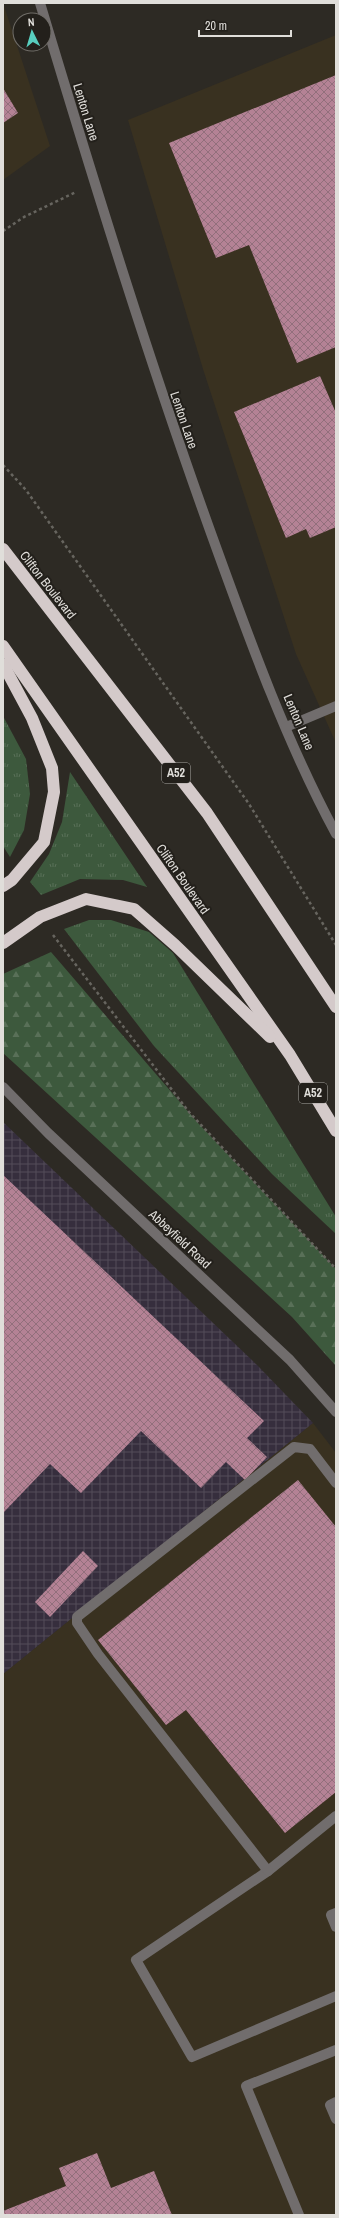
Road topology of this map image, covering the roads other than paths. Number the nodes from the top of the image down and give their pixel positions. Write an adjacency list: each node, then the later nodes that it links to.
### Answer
1 (40, 3): 6 (street, Lenton Lane)
2 (3, 549): 10 (highway, Clifton Boulevard / A52)
3 (3, 646): 11 (highway, Clifton Boulevard / A52)
4 (3, 664): 8 (highway)
5 (336, 706): 6 (street)
6 (286, 727): 7 (street, Lenton Lane)
7 (336, 834)
8 (3, 886)
9 (3, 943): 11 (highway)
10 (336, 1007)
11 (290, 1055): 13 (highway, Clifton Boulevard / A52)
12 (3, 1087): 14 (street, Abbeyfield Road)
13 (336, 1131)
14 (336, 1412)
15 (336, 1483): 17 (street)
16 (336, 1816): 17 (street)
17 (268, 1871): 20 (street)
18 (336, 1913): 19 (street)
19 (336, 1927)
20 (336, 1996)
21 (336, 2050): 24 (street)
22 (336, 2102): 23 (street)
23 (336, 2119)
24 (299, 2215)

